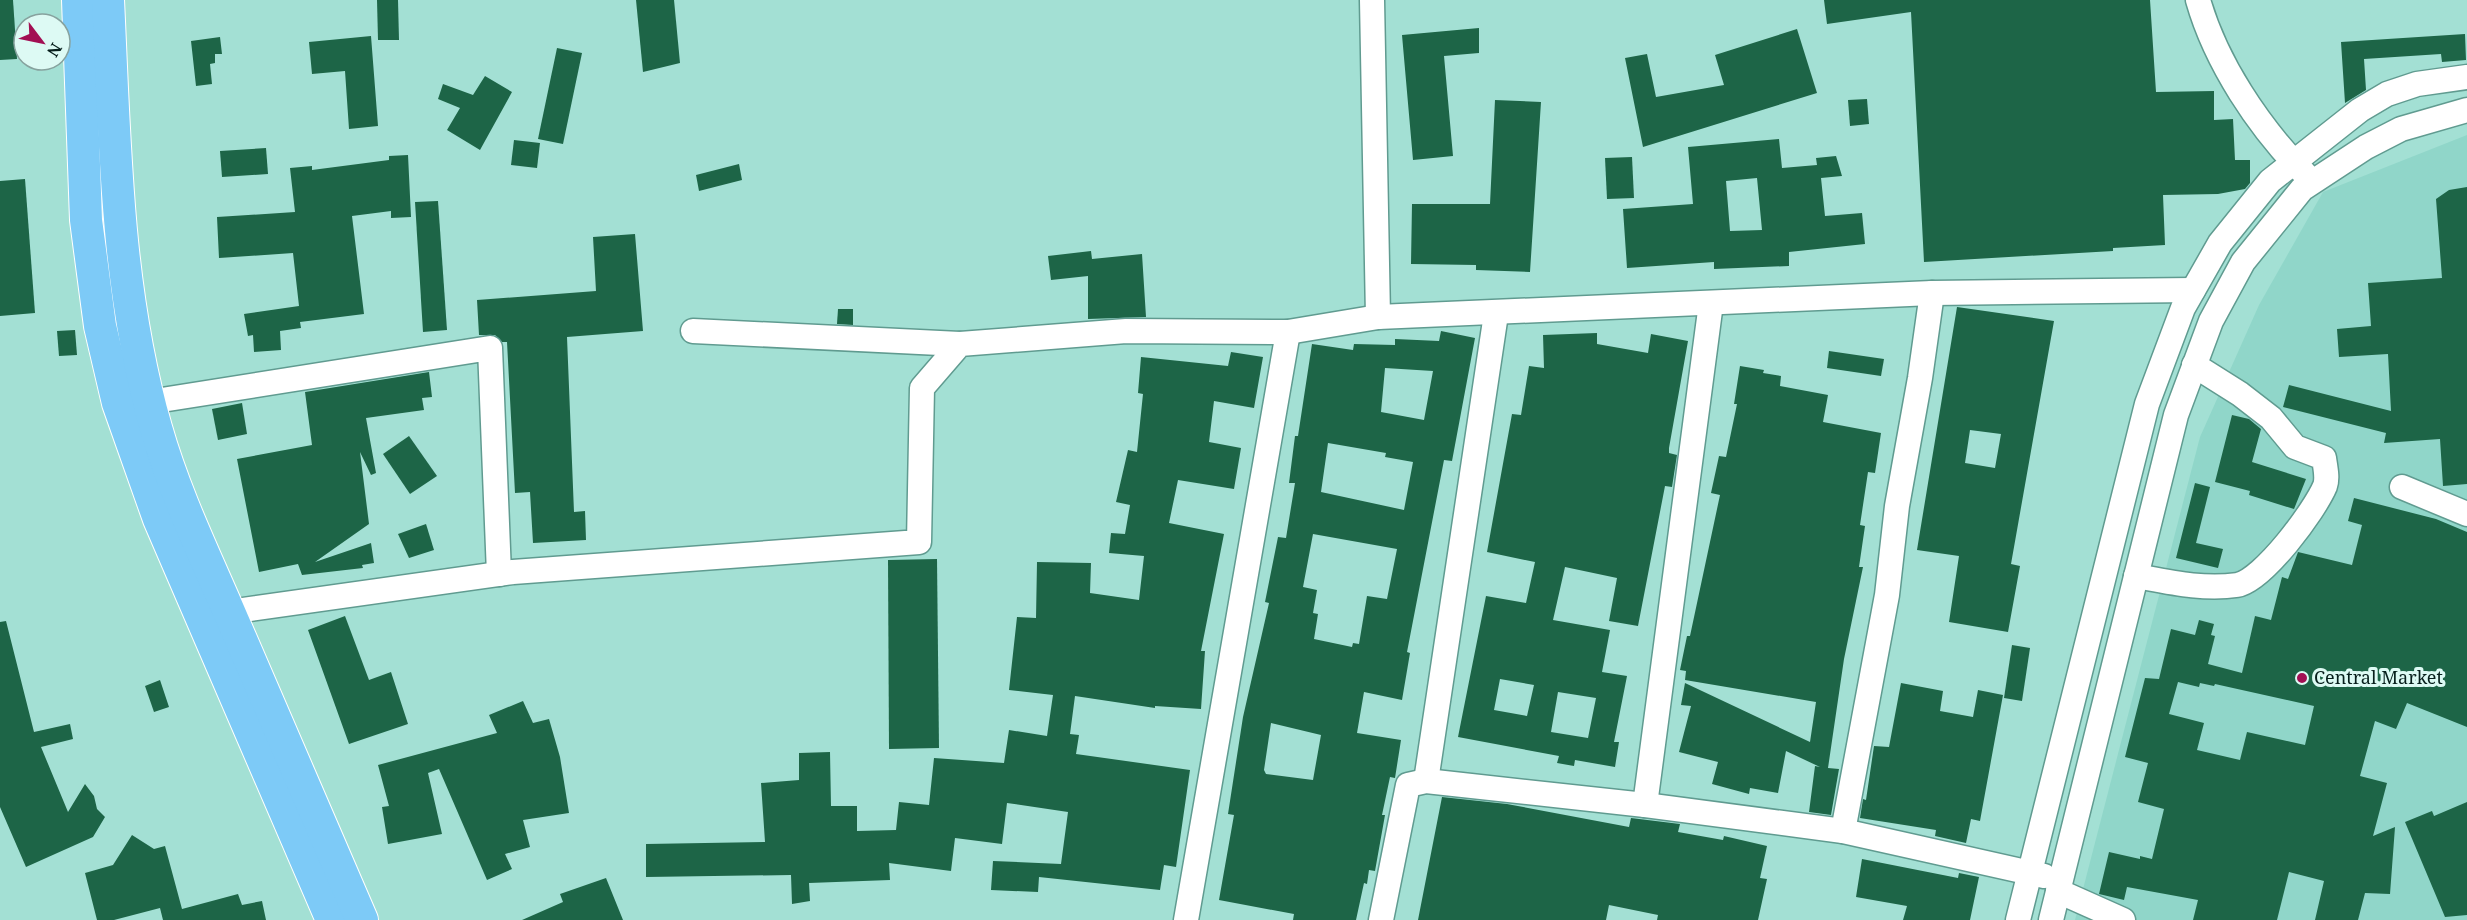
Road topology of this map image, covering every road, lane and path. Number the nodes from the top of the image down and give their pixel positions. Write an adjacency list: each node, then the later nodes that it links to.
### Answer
1 (78, 0): 29 (main road)
2 (108, 0): 18 (main road)
3 (1372, 0): 13 (street)
4 (2198, 0): 7 (street)
5 (2467, 77): 7 (street)
6 (2467, 110): 8 (street)
7 (2294, 163): 8 (street); 9 (street)
8 (2313, 182): 17 (street)
9 (2193, 290): 10 (street); 27 (street)
10 (1932, 293): 11 (street); 26 (street)
11 (1711, 303): 12 (street); 25 (street)
12 (1496, 314): 13 (street); 24 (street)
13 (1378, 317): 15 (street)
14 (693, 331): 16 (street)
15 (1288, 332): 16 (street); 31 (street)
16 (960, 344): 21 (street)
17 (2194, 365): 22 (street); 22 (street)
18 (149, 402): 21 (street); 23 (main road)
19 (2402, 487): 20 (street)
20 (2467, 514)
21 (499, 574): 23 (street)
22 (2136, 576): 28 (street)
23 (229, 612): 30 (main road)
24 (1426, 781): 25 (street); 32 (street)
25 (1645, 805): 26 (street)
26 (1843, 831): 27 (street)
27 (2030, 872): 28 (street); 33 (street)
28 (2059, 886): 34 (street); 35 (street)
29 (332, 920)
30 (362, 920)
31 (1186, 920)
32 (1382, 920)
33 (2018, 920)
34 (2051, 920)
35 (2122, 920)

